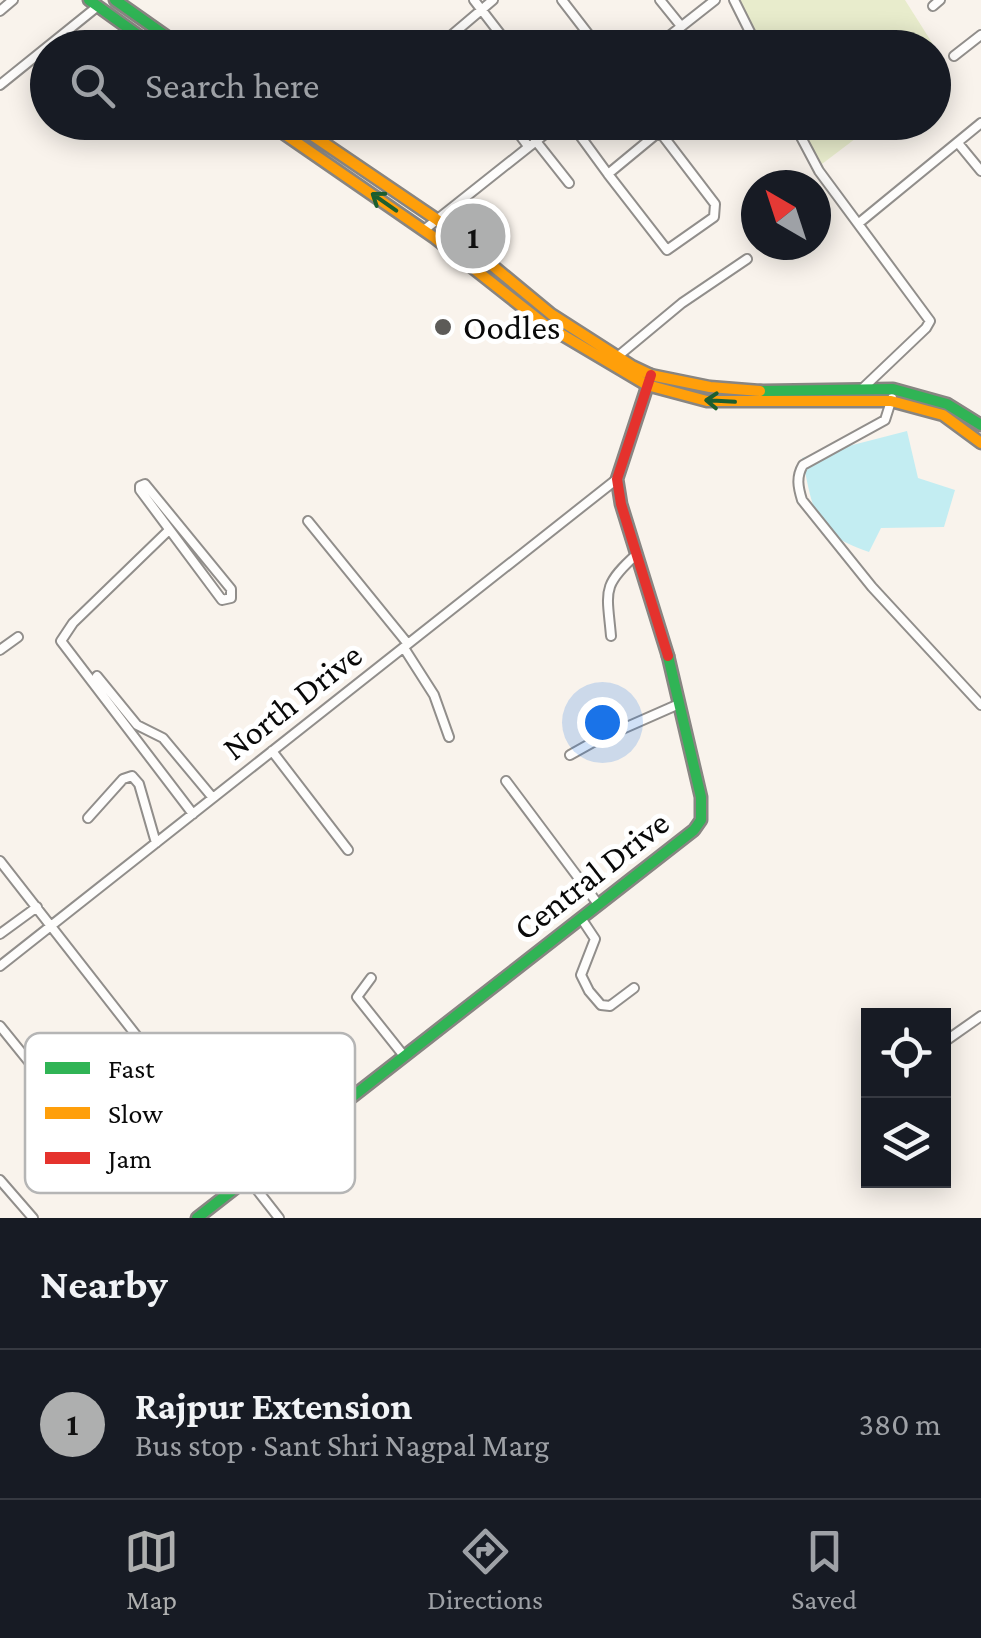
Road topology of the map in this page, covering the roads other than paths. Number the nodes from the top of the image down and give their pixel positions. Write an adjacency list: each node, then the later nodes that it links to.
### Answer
1 (13, 0): 12 (street)
2 (115, 0): 10 (main road)
3 (474, 0): 11 (street)
4 (494, 0): 11 (street)
5 (562, 0): 20 (street)
6 (660, 0): 14 (street)
7 (715, 0): 14 (street)
8 (734, 0): 22 (street)
9 (93, 3): 13 (main road); 15 (street)
10 (129, 10): 13 (main road); 17 (main road)
11 (482, 10): 18 (street); 19 (street)
12 (0, 11)
13 (120, 22): 16 (main road)
14 (681, 26): 21 (street)
15 (62, 30)
16 (131, 30)
17 (157, 30)
18 (458, 30)
19 (497, 30)
20 (585, 30)
21 (676, 30)
22 (749, 30)
23 (981, 35): 24 (street)
24 (954, 56)
25 (30, 59): 26 (street)
26 (0, 85)
27 (981, 123): 37 (street)
28 (293, 140): 43 (main road, one-way to 28)
29 (319, 140): 41 (main road)
30 (529, 140): 36 (street)
31 (536, 140): 36 (street)
32 (583, 140): 39 (street)
33 (650, 140): 39 (street)
34 (666, 140): 39 (street)
35 (802, 140): 42 (street)
36 (532, 143): 40 (street); 41 (street)
37 (958, 143): 38 (street); 42 (street)
38 (981, 172)
39 (608, 174)
40 (569, 183)
41 (436, 220): 43 (street); 45 (main road)
42 (859, 223): 47 (street)
43 (424, 230): 46 (main road)
44 (745, 260): 45 (street)
45 (618, 357): 46 (main road)
46 (649, 380): 47 (main road); 48 (main road, one-way to 46); 51 (main road)
47 (863, 388): 48 (main road)
48 (892, 395): 49 (main road); 50 (main road); 61 (street)
49 (981, 426)
50 (981, 443)
51 (617, 479): 54 (main road, Central Drive); 57 (street, North Drive)
52 (308, 521): 57 (street)
53 (168, 530): 53 (street); 67 (street)
54 (637, 554): 56 (street); 60 (main road, Central Drive)
55 (18, 636): 58 (street)
56 (612, 636)
57 (406, 646): 62 (street); 63 (street, North Drive)
58 (0, 650)
59 (97, 676): 66 (street)
60 (679, 704): 64 (street); 72 (main road, Central Drive)
61 (981, 705)
62 (448, 738)
63 (272, 752): 66 (street, North Drive); 70 (street)
64 (570, 756)
65 (506, 782): 72 (street)
66 (213, 798): 67 (street, North Drive)
67 (193, 814): 69 (street, North Drive)
68 (88, 818): 69 (street)
69 (156, 843): 75 (street, North Drive)
70 (348, 850)
71 (0, 861): 73 (street)
72 (598, 904): 74 (main road, Central Drive)
73 (36, 907): 75 (street); 76 (street)
74 (582, 918): 79 (street); 84 (main road, Central Drive)
75 (52, 926): 77 (street, North Drive); 82 (street)
76 (0, 934)
77 (0, 966)
78 (371, 978): 84 (street)
79 (634, 988)
80 (981, 1016): 83 (street)
81 (0, 1026): 85 (street)
82 (135, 1033)
83 (951, 1037)
84 (404, 1056): 86 (main road, Central Drive)
85 (25, 1057)
86 (355, 1094)
87 (0, 1180): 90 (street)
88 (228, 1193): 91 (main road, Central Drive)
89 (260, 1193): 92 (street)
90 (32, 1218)
91 (196, 1218)
92 (279, 1218)

